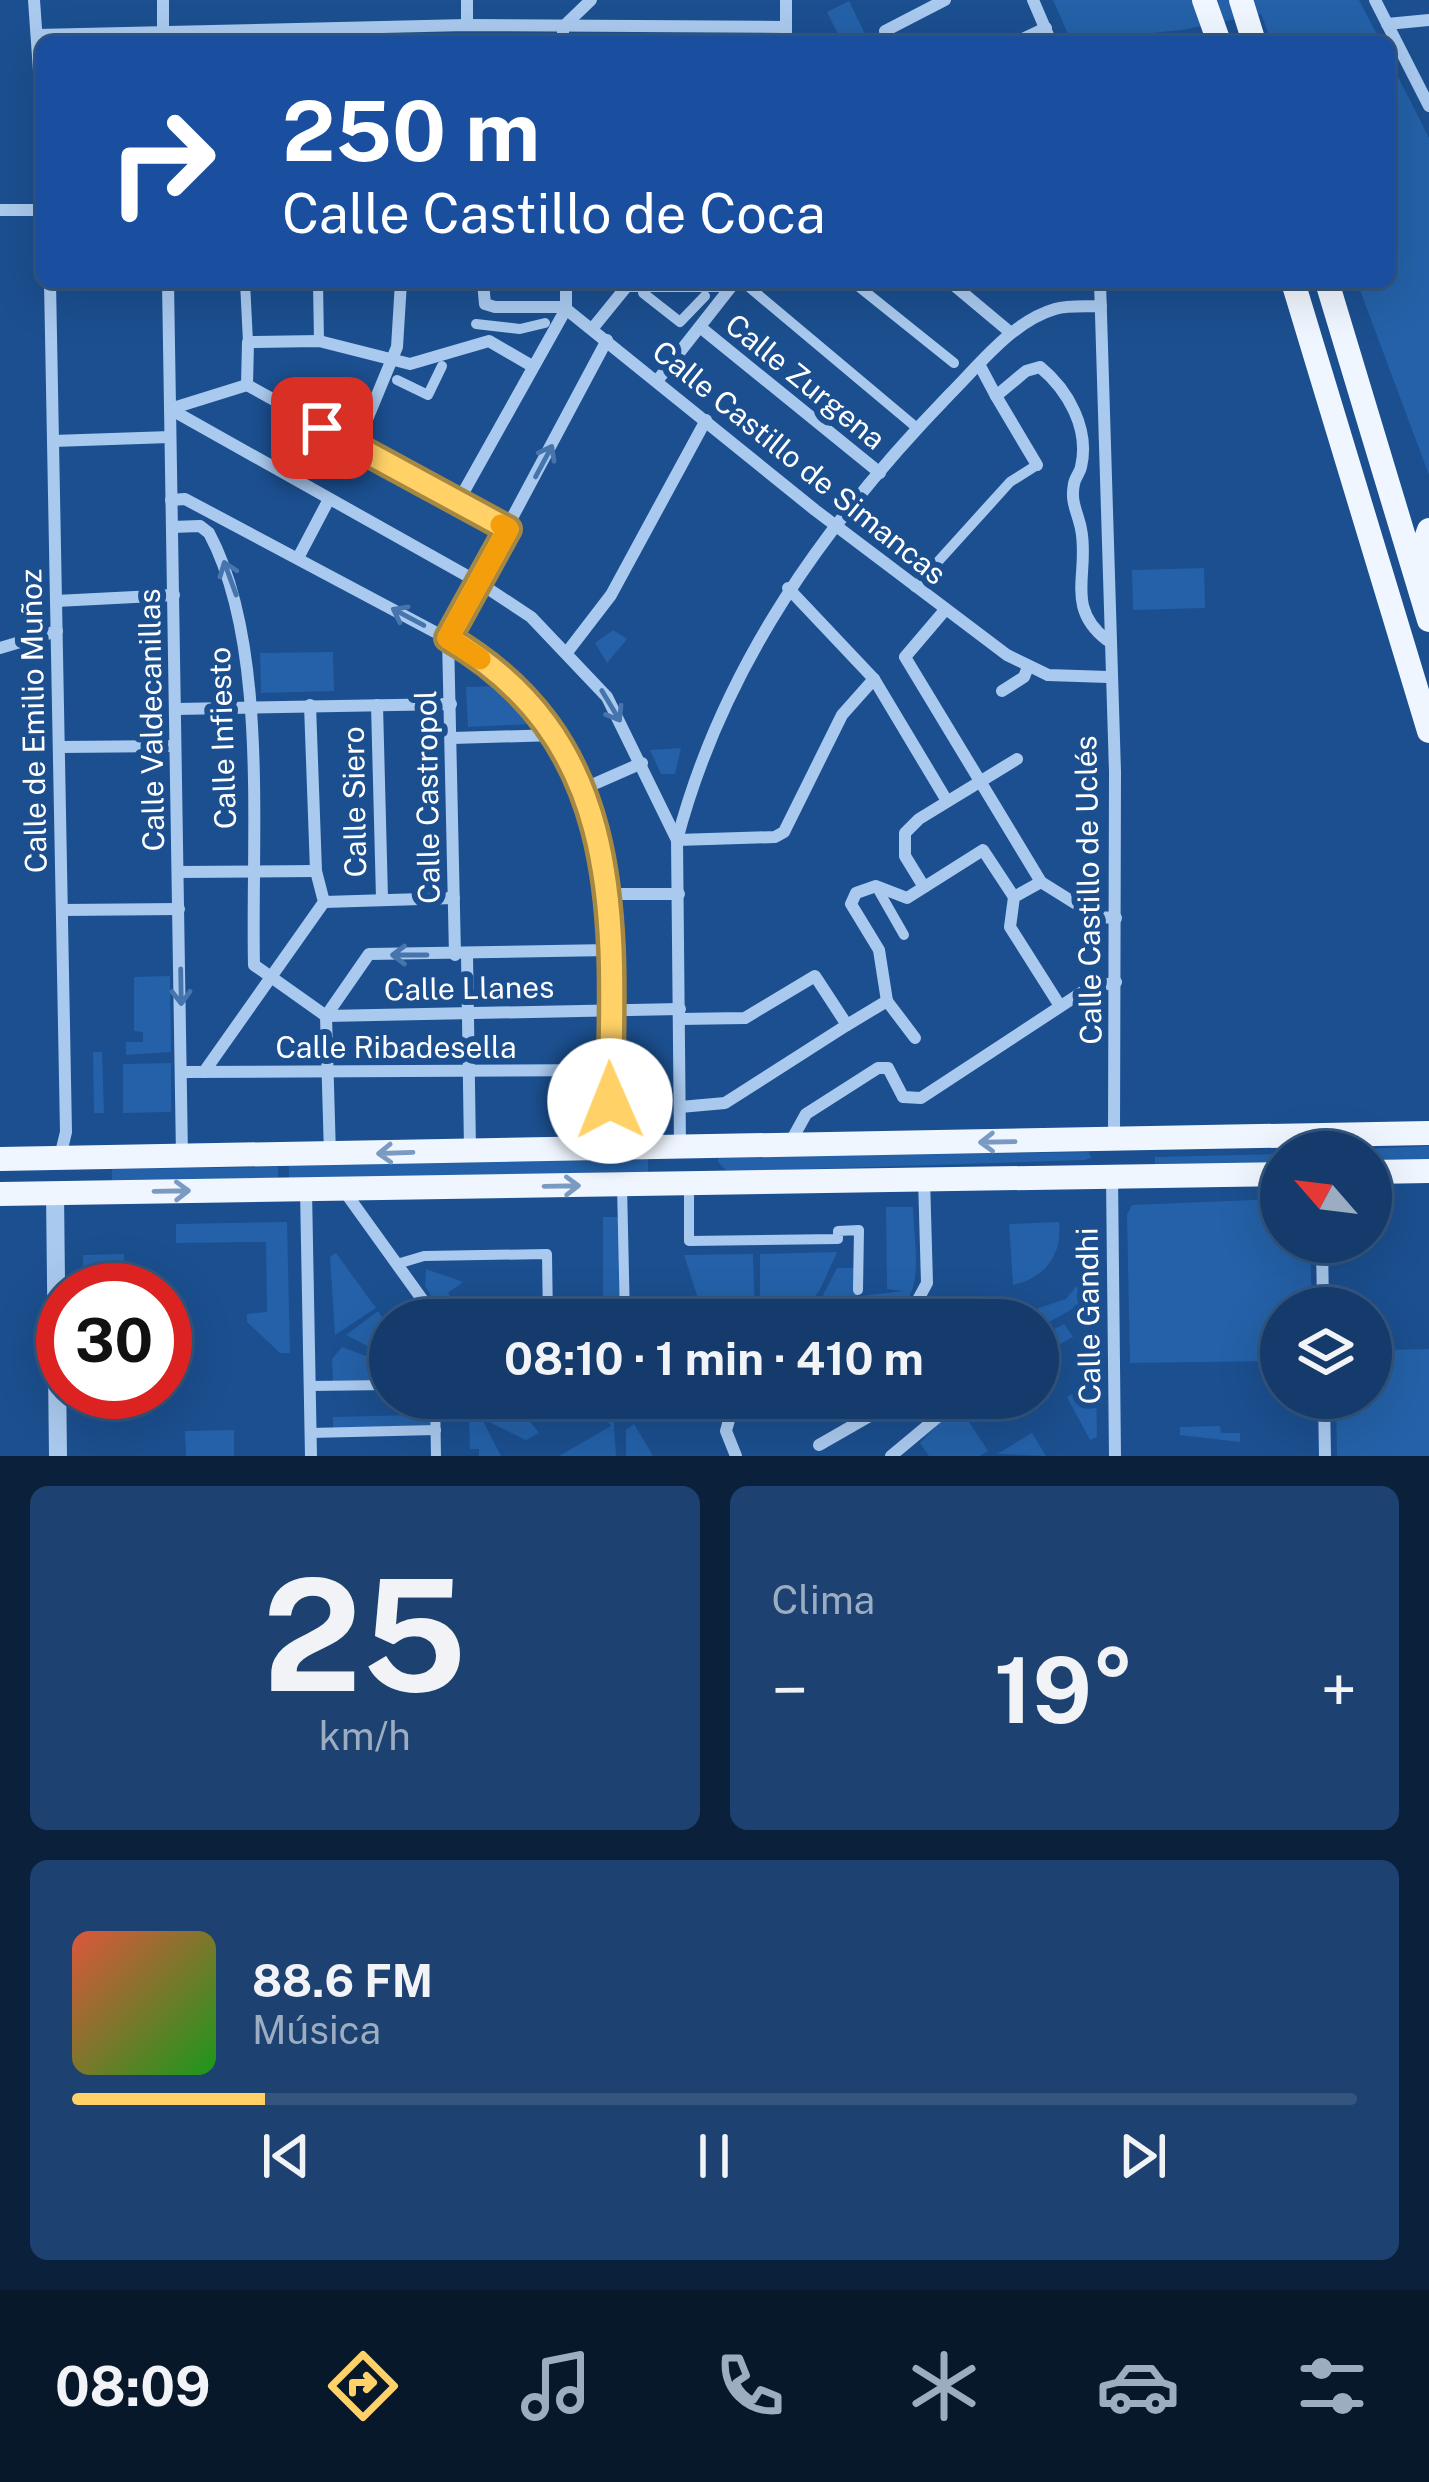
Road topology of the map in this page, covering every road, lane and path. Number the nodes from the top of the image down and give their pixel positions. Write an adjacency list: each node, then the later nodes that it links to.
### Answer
1 (34, 0): 17 (street)
2 (163, 0): 20 (street)
3 (467, 0): 15 (street)
4 (591, 0): 13 (street)
5 (786, 0): 14 (street)
6 (945, 0): 16 (street)
7 (1033, 0): 19 (street)
8 (1204, 0): 25 (main road)
9 (1241, 0): 26 (main road)
10 (1375, 0): 12 (street)
11 (1429, 20): 12 (street)
12 (1388, 24): 27 (street)
13 (563, 27): 14 (street); 15 (street); 23 (street)
14 (786, 27): 24 (street)
15 (475, 31): 18 (street)
16 (885, 31)
17 (37, 34): 20 (street)
18 (394, 35): 22 (street)
19 (1048, 35)
20 (163, 36): 21 (street)
21 (236, 36): 22 (street)
22 (310, 36)
23 (563, 36)
24 (787, 36)
25 (1217, 36)
26 (1252, 36)
27 (1394, 36)
28 (1395, 38): 29 (street)
29 (1429, 106)
30 (36, 210): 31 (street)
31 (0, 211)
32 (50, 288): 73 (street, Calle de Emilio Muñoz)
33 (168, 288): 69 (street, Calle Valdecanillas)
34 (245, 288): 58 (street)
35 (318, 288): 57 (street)
36 (401, 288): 60 (street)
37 (484, 288): 50 (street)
38 (566, 288): 50 (street)
39 (625, 288): 54 (street)
40 (733, 288): 53 (street)
41 (743, 288): 71 (street)
42 (860, 288): 61 (street)
43 (957, 288): 55 (street)
44 (1100, 288): 49 (street, Calle Castillo de Uclés)
45 (1295, 288): 59 (main road)
46 (1329, 288): 84 (main road)
47 (644, 293): 48 (street)
48 (705, 296)
49 (1101, 306): 55 (street); 97 (street, Calle Castillo de Uclés)
50 (566, 308): 54 (street, Calle Castillo de Simancas); 63 (street)
51 (544, 323): 52 (street)
52 (476, 324)
53 (700, 327): 66 (street); 76 (street, Calle Zurgena)
54 (592, 329): 56 (street, Calle Castillo de Simancas)
55 (1011, 333): 62 (street)
56 (608, 340): 66 (street, Calle Castillo de Simancas); 83 (street, one-way to 56)
57 (319, 341): 58 (street); 60 (street)
58 (248, 342): 67 (street)
59 (1315, 355): 84 (main road); 85 (main road)
60 (393, 362): 63 (street); 74 (street)
61 (954, 364)
62 (979, 364): 68 (street); 71 (street)
63 (532, 365): 79 (street)
64 (442, 366): 65 (street)
65 (397, 380)
66 (657, 381): 70 (street, Calle Castillo de Simancas)
67 (247, 385): 69 (street); 74 (street)
68 (996, 396): 75 (street); 97 (street, Calle Castillo de Uclés)
69 (170, 409): 72 (street, Calle Valdecanillas); 78 (street)
70 (706, 420): 80 (street, Calle Castillo de Simancas); 99 (street)
71 (917, 428): 76 (street)
72 (170, 436): 73 (street); 77 (street, Calle Valdecanillas)
73 (53, 440): 92 (street, Calle de Emilio Muñoz)
74 (356, 446): 79 (street)
75 (1037, 464): 88 (street)
76 (880, 473): 80 (street)
77 (171, 500): 81 (street, Calle Valdecanillas); 86 (street)
78 (328, 501): 86 (street); 87 (street)
79 (458, 502): 83 (street)
80 (834, 525): 88 (street, Calle Castillo de Simancas); 89 (street)
81 (172, 527): 91 (street, Calle Valdecanillas); 107 (street, Calle Infiesto, one-way to 81)
82 (1429, 528): 84 (street); 90 (main road)
83 (508, 529): 87 (street)
84 (1402, 530): 85 (street); 94 (main road)
85 (1373, 545): 109 (main road)
86 (298, 558): 96 (street, one-way to 86)
87 (478, 582): 96 (street); 99 (street)
88 (914, 587): 93 (street, Calle Castillo de Simancas)
89 (788, 588): 102 (street); 119 (street)
90 (1429, 588)
91 (174, 595): 92 (street); 108 (street, Calle Valdecanillas)
92 (56, 602): 95 (street, Calle de Emilio Muñoz)
93 (945, 610): 100 (street, Calle Castillo de Simancas); 116 (street)
94 (1429, 620)
95 (57, 632): 98 (street); 113 (street, Calle de Emilio Muñoz)
96 (448, 638): 104 (street, Calle Castropol); 110 (street)
97 (1107, 640): 101 (street, Calle Castillo de Uclés)
98 (0, 648)
99 (568, 651): 115 (street, one-way to 115)
100 (1028, 667): 101 (street, Calle Castillo de Simancas); 103 (street)
101 (1108, 677): 134 (street, Calle Castillo de Uclés)
102 (874, 679): 118 (street); 119 (street)
103 (1002, 691)
104 (451, 704): 106 (street); 111 (street, Calle Castropol)
105 (310, 705): 106 (street); 107 (street); 122 (street)
106 (377, 705): 129 (street, Calle Siero)
107 (249, 707): 108 (street); 121 (street, Calle Infiesto)
108 (176, 709): 112 (street, Calle Valdecanillas)
109 (1429, 731)
110 (556, 735): 111 (street); 117 (street)
111 (452, 738): 130 (street, Calle Castropol)
112 (176, 746): 113 (street); 120 (street, Calle Valdecanillas)
113 (59, 747): 133 (street, Calle de Emilio Muñoz)
114 (1018, 759): 116 (street)
115 (642, 764): 117 (street); 119 (street)
116 (978, 783): 118 (street); 123 (street)
117 (586, 788): 127 (street)
118 (947, 801): 125 (street)
119 (677, 840): 126 (street)
120 (178, 872): 121 (street); 132 (street, Calle Valdecanillas)
121 (252, 872): 122 (street); 138 (street, Calle Infiesto)
122 (316, 872): 131 (street)
123 (1041, 882): 128 (street); 134 (street)
124 (876, 886): 125 (street); 135 (street); 140 (street)
125 (924, 887): 128 (street)
126 (679, 894): 127 (street); 144 (street)
127 (607, 895): 136 (street)
128 (1014, 897): 141 (street)
129 (382, 898): 130 (street); 131 (street)
130 (454, 898): 137 (street, Calle Castropol)
131 (324, 902): 138 (street)
132 (179, 909): 133 (street); 149 (street, Calle Valdecanillas, one-way to 149)
133 (62, 910): 165 (street, Calle de Emilio Muñoz)
134 (1116, 918): 139 (street, Calle Castillo de Uclés)
135 (916, 926)
136 (610, 950): 137 (street); 142 (street)
137 (461, 955): 143 (street, Calle Castropol); 145 (street, one-way to 145)
138 (271, 978): 145 (street); 150 (street)
139 (1116, 982): 141 (street); 158 (street, Calle Castillo de Uclés)
140 (887, 1001): 146 (street); 147 (street)
141 (1060, 1006): 159 (street)
142 (608, 1010): 143 (street, Calle Llanes); 144 (street, Calle Llanes); 148 (street)
143 (469, 1012): 145 (street, Calle Llanes); 151 (street, Calle Castropol)
144 (679, 1014): 146 (street, Calle Llanes); 154 (street)
145 (326, 1016): 152 (street)
146 (848, 1025): 154 (street)
147 (915, 1038)
148 (611, 1070): 151 (street, Calle Ribadesella); 153 (street)
149 (182, 1072): 150 (street, Calle Ribadesella); 164 (street, Calle Valdecanillas)
150 (204, 1072): 152 (street, Calle Ribadesella)
151 (470, 1072): 152 (street, Calle Ribadesella); 162 (street, Calle Castropol)
152 (327, 1073): 163 (street)
153 (610, 1101)
154 (680, 1107): 160 (street)
155 (1429, 1133): 156 (main road)
156 (1392, 1134)
157 (1260, 1137): 158 (main road)
158 (1114, 1140): 159 (main road, one-way to 159); 170 (main road); 171 (main road)
159 (788, 1146): 160 (main road)
160 (680, 1148): 162 (main road); 173 (main road)
161 (1260, 1150): 170 (main road)
162 (470, 1151): 163 (main road, one-way to 163)
163 (330, 1155): 164 (main road)
164 (182, 1156): 165 (main road)
165 (60, 1158): 166 (main road); 172 (main road); 178 (main road)
166 (0, 1159)
167 (1429, 1171): 168 (main road)
168 (1392, 1172)
169 (1260, 1174): 170 (main road)
170 (1112, 1175): 171 (main road); 201 (street, Calle Gandhi)
171 (913, 1179): 173 (main road); 185 (street)
172 (0, 1183)
173 (717, 1183): 174 (main road)
174 (688, 1184): 175 (main road); 181 (street)
175 (622, 1185): 177 (main road, one-way to 175); 184 (street)
176 (306, 1190): 177 (main road); 178 (main road, one-way to 176); 187 (street)
177 (344, 1191): 180 (street)
178 (55, 1193): 179 (main road); 196 (street)
179 (0, 1194)
180 (397, 1264): 182 (street); 183 (street)
181 (858, 1290)
182 (422, 1299)
183 (548, 1299)
184 (625, 1299)
185 (918, 1299)
186 (369, 1385): 187 (street)
187 (310, 1386): 194 (street)
188 (436, 1419): 193 (street)
189 (729, 1419): 199 (street)
190 (864, 1419): 195 (street)
191 (935, 1419): 200 (street)
192 (1324, 1419): 202 (street)
193 (436, 1430): 194 (street); 198 (street)
194 (310, 1433): 197 (street)
195 (819, 1445)
196 (58, 1456)
197 (311, 1456)
198 (436, 1456)
199 (736, 1456)
200 (891, 1456)
201 (1114, 1456)
202 (1324, 1456)

